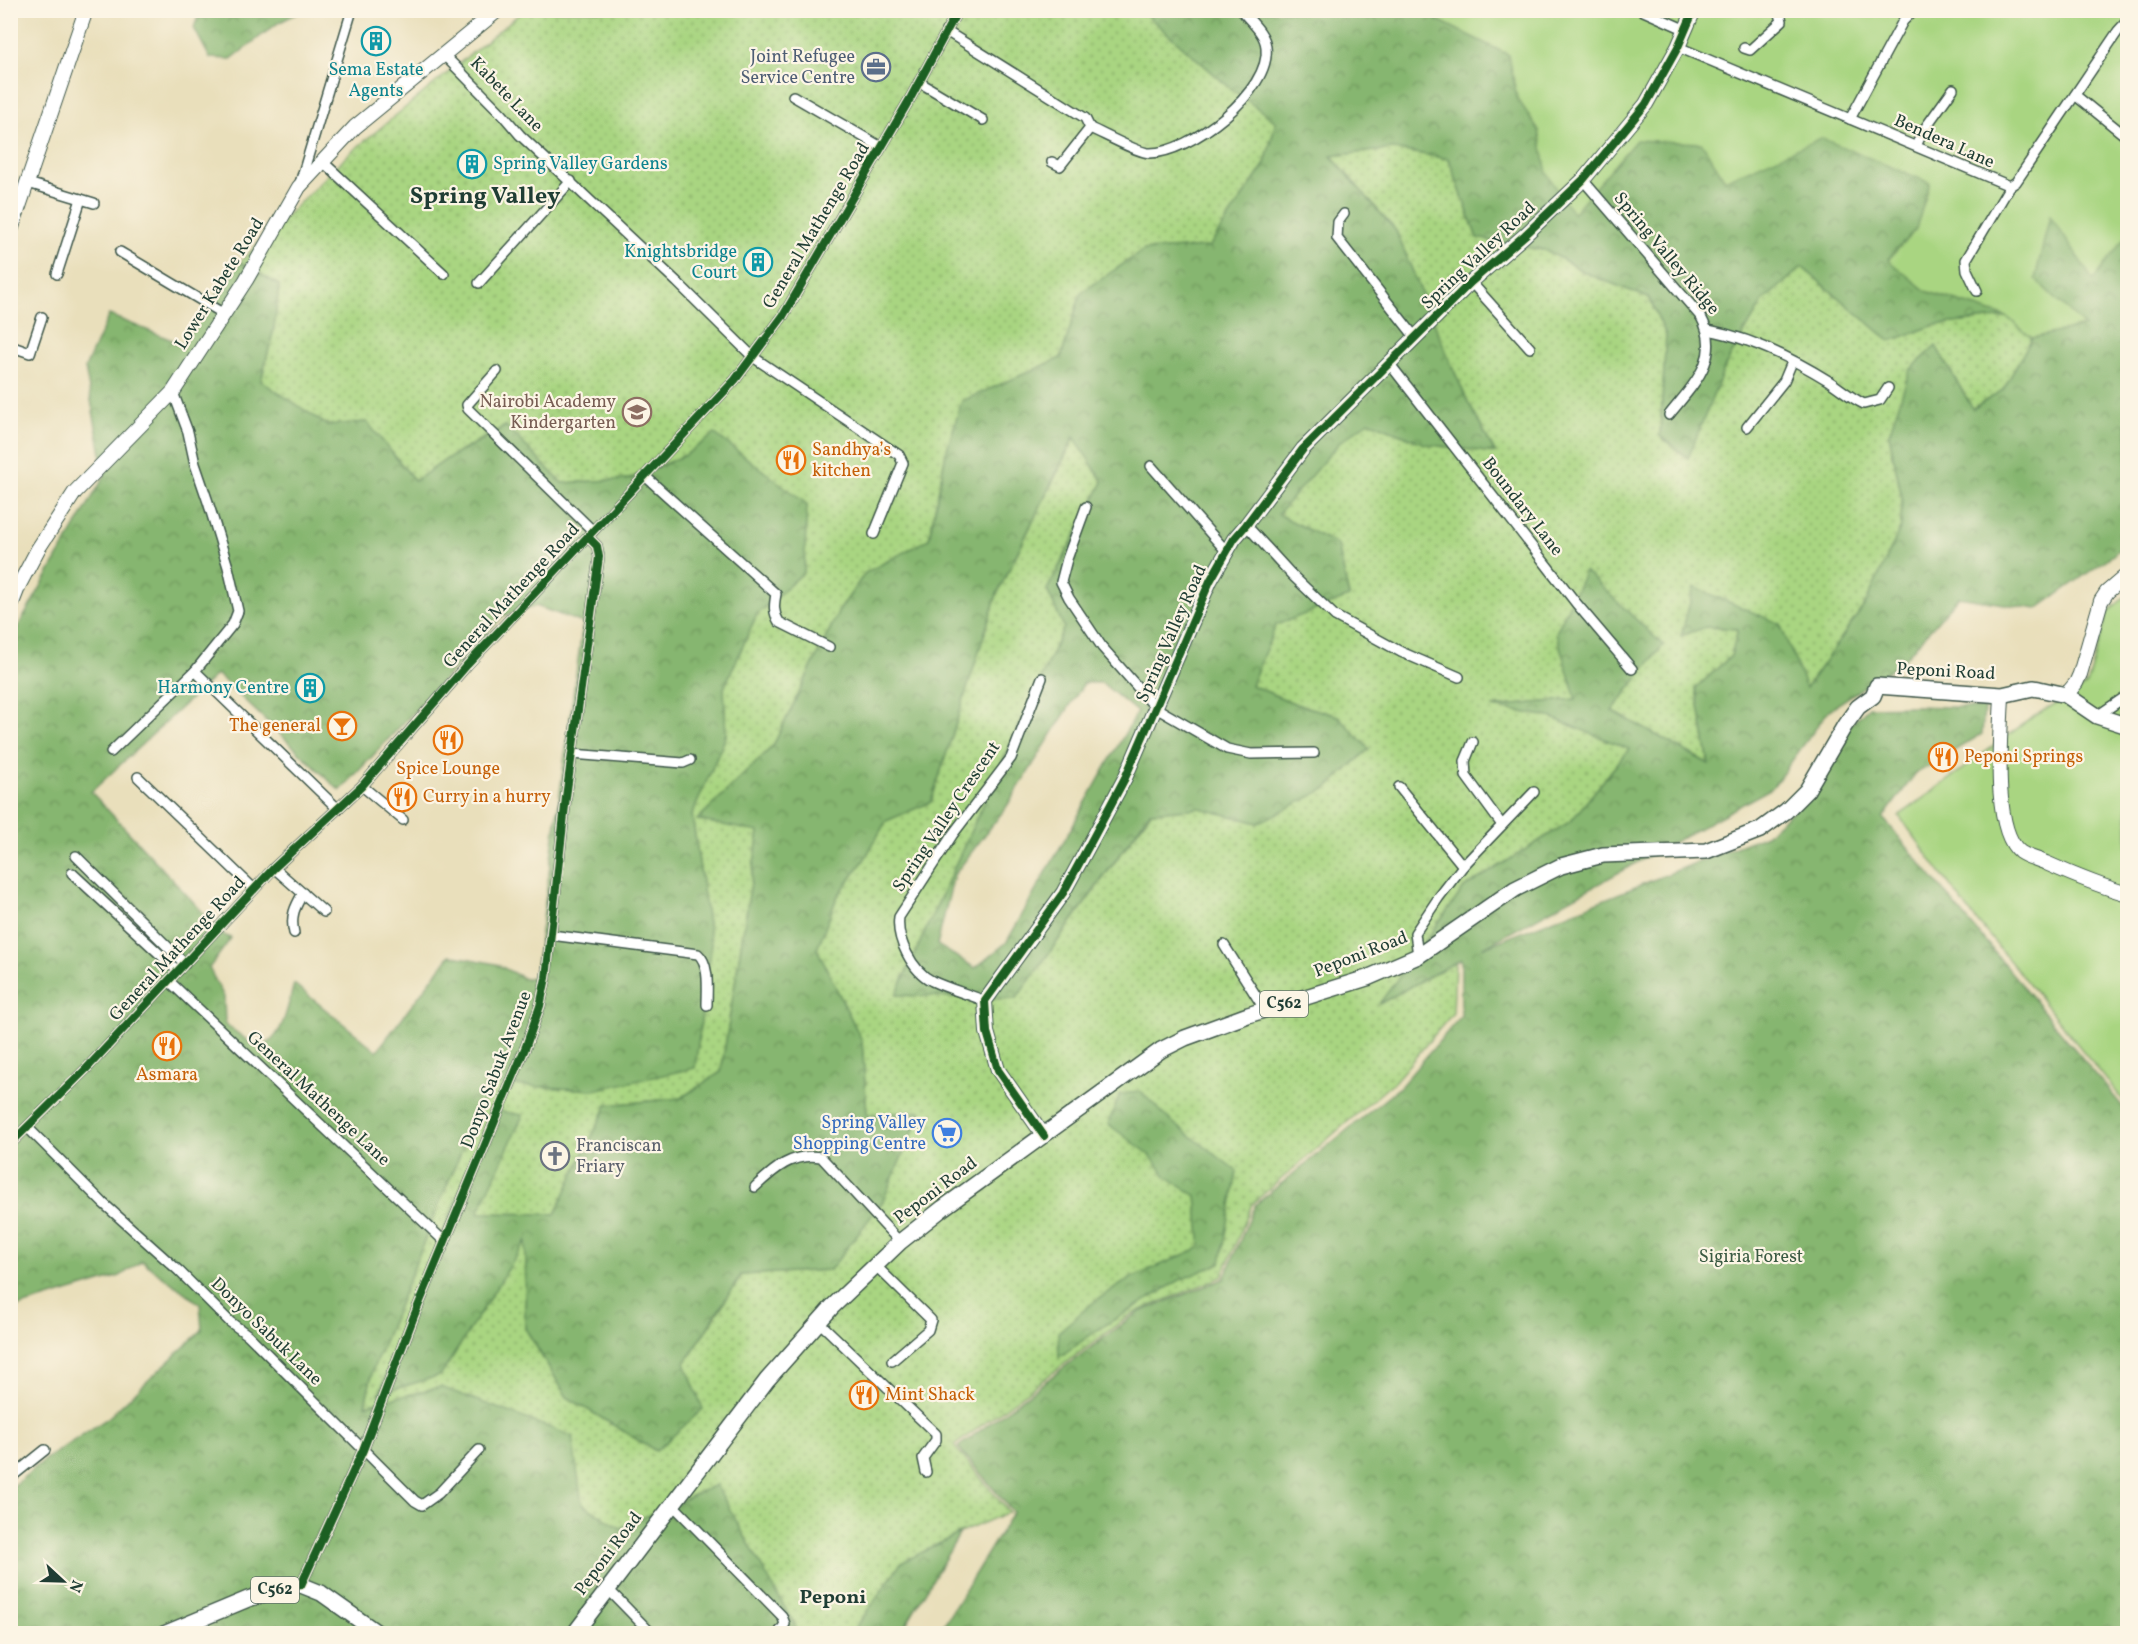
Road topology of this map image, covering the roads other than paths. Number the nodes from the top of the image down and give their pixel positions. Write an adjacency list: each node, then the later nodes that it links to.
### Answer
1 (86, 10): 30 (street)
2 (352, 10): 32 (street)
3 (498, 10): 15 (street, Lower Kabete Road)
4 (958, 10): 12 (street, General Mathenge Road)
5 (1241, 10): 22 (street)
6 (1641, 10): 11 (street)
7 (1694, 10): 11 (street, Spring Valley Road)
8 (1779, 10): 14 (street)
9 (1914, 10): 20 (street)
10 (2127, 20): 18 (street, Bendera Lane)
11 (1684, 29): 13 (street, Spring Valley Road)
12 (946, 31): 16 (street, General Mathenge Road); 22 (street)
13 (1678, 47): 20 (street, Bendera Lane); 28 (street, Spring Valley Road)
14 (1744, 48)
15 (444, 55): 26 (street, Lower Kabete Road); 29 (street, Kabete Lane)
16 (919, 82): 21 (street); 25 (street, General Mathenge Road)
17 (1953, 89): 24 (street)
18 (2075, 95): 23 (street); 31 (street, Bendera Lane)
19 (793, 96): 25 (street)
20 (1850, 119): 24 (street, Bendera Lane)
21 (984, 120)
22 (1090, 128): 27 (street)
23 (2127, 138)
24 (1916, 146): 31 (street, Bendera Lane)
25 (881, 147): 49 (street, General Mathenge Road)
26 (322, 161): 32 (street, Lower Kabete Road); 39 (street)
27 (1052, 162)
28 (1583, 180): 40 (street, Spring Valley Road); 45 (street, Spring Valley Ridge)
29 (571, 181): 41 (street); 49 (street, Kabete Lane)
30 (28, 183): 33 (street); 36 (street)
31 (2010, 186): 42 (street)
32 (299, 187): 43 (street, Lower Kabete Road)
33 (81, 199): 34 (street); 38 (street)
34 (94, 203)
35 (1344, 214): 46 (street)
36 (10, 233)
37 (120, 252): 43 (street)
38 (57, 274)
39 (444, 274)
40 (1471, 282): 46 (street, Spring Valley Road); 48 (street)
41 (479, 283)
42 (1977, 291)
43 (224, 314): 54 (street, Lower Kabete Road)
44 (42, 317): 47 (street)
45 (1708, 330): 50 (street); 55 (street, Spring Valley Ridge)
46 (1415, 337): 51 (street, Spring Valley Road)
47 (10, 346)
48 (1530, 348)
49 (753, 357): 58 (street, General Mathenge Road); 62 (street, Kabete Lane)
50 (1792, 362): 53 (street); 56 (street)
51 (1389, 363): 60 (street, Spring Valley Road); 67 (street, Boundary Lane)
52 (498, 371): 61 (street)
53 (1888, 388)
54 (173, 392): 65 (street, Lower Kabete Road); 68 (street)
55 (1669, 415)
56 (1747, 427)
57 (1151, 466): 63 (street)
58 (645, 476): 61 (street, General Mathenge Road); 66 (street)
59 (1086, 507): 74 (street)
60 (1246, 525): 63 (street, Spring Valley Road); 69 (street)
61 (590, 534): 80 (street, Donyo Sabuk Avenue); 83 (street, General Mathenge Road)
62 (874, 534)
63 (1227, 552): 74 (street, Spring Valley Road)
64 (2127, 574): 72 (street)
65 (10, 608)
66 (829, 647)
67 (1632, 669)
68 (195, 671): 78 (street); 86 (street)
69 (1459, 677)
70 (1042, 678): 103 (street, Spring Valley Crescent)
71 (2002, 695): 72 (main road, Peponi Road / C562); 95 (street); 100 (main road, Peponi Road / C562)
72 (2066, 695): 75 (main road, Peponi Road / C562)
73 (2127, 695): 75 (street)
74 (1156, 708): 79 (street); 103 (street, Spring Valley Road)
75 (2097, 716): 76 (main road, Peponi Road / C562)
76 (2127, 726)
77 (1473, 742): 88 (street)
78 (111, 752)
79 (1314, 753)
80 (572, 754): 81 (street); 98 (street, Donyo Sabuk Avenue)
81 (690, 760)
82 (138, 777): 93 (street)
83 (362, 786): 86 (street, General Mathenge Road); 87 (street)
84 (1399, 787): 90 (street)
85 (1533, 792): 88 (street)
86 (338, 809): 91 (street, General Mathenge Road)
87 (403, 820)
88 (1502, 825): 90 (street)
89 (76, 856): 101 (street)
90 (1463, 866): 100 (street)
91 (274, 868): 93 (street, General Mathenge Road); 94 (street)
92 (72, 873): 101 (street)
93 (254, 889): 101 (street, General Mathenge Road)
94 (303, 893): 96 (street); 97 (street)
95 (2127, 894)
96 (324, 912)
97 (294, 933)
98 (550, 935): 104 (street); 110 (street, Donyo Sabuk Avenue)
99 (1224, 945): 105 (street)
100 (1418, 956): 105 (main road, Peponi Road / C562)
101 (182, 968): 102 (street, General Mathenge Road)
102 (169, 981): 106 (street, General Mathenge Road); 110 (street, General Mathenge Lane)
103 (985, 1001): 107 (street)
104 (707, 1005)
105 (1265, 1010): 107 (main road, Peponi Road / C562)
106 (28, 1128): 108 (street, General Mathenge Road); 116 (street, Donyo Sabuk Lane)
107 (1044, 1136): 111 (main road, Peponi Road / C562)
108 (10, 1144)
109 (754, 1187): 111 (street)
110 (445, 1242): 116 (street, Donyo Sabuk Avenue)
111 (900, 1242): 112 (main road, Peponi Road / C562)
112 (875, 1265): 113 (main road, Peponi Road / C562); 114 (street)
113 (818, 1321): 118 (street); 120 (main road, Peponi Road / C562)
114 (892, 1361)
115 (45, 1449): 119 (street)
116 (363, 1450): 117 (street, Donyo Sabuk Lane); 121 (street, Donyo Sabuk Avenue)
117 (479, 1450)
118 (926, 1472)
119 (10, 1478)
120 (671, 1503): 122 (main road, Peponi Road / C562); 127 (street)
121 (301, 1585): 123 (main road, C562); 124 (main road, C562)
122 (607, 1588): 125 (main road, Peponi Road / C562); 126 (street)
123 (164, 1634)
124 (379, 1634)
125 (574, 1634)
126 (652, 1634)
127 (778, 1634)

